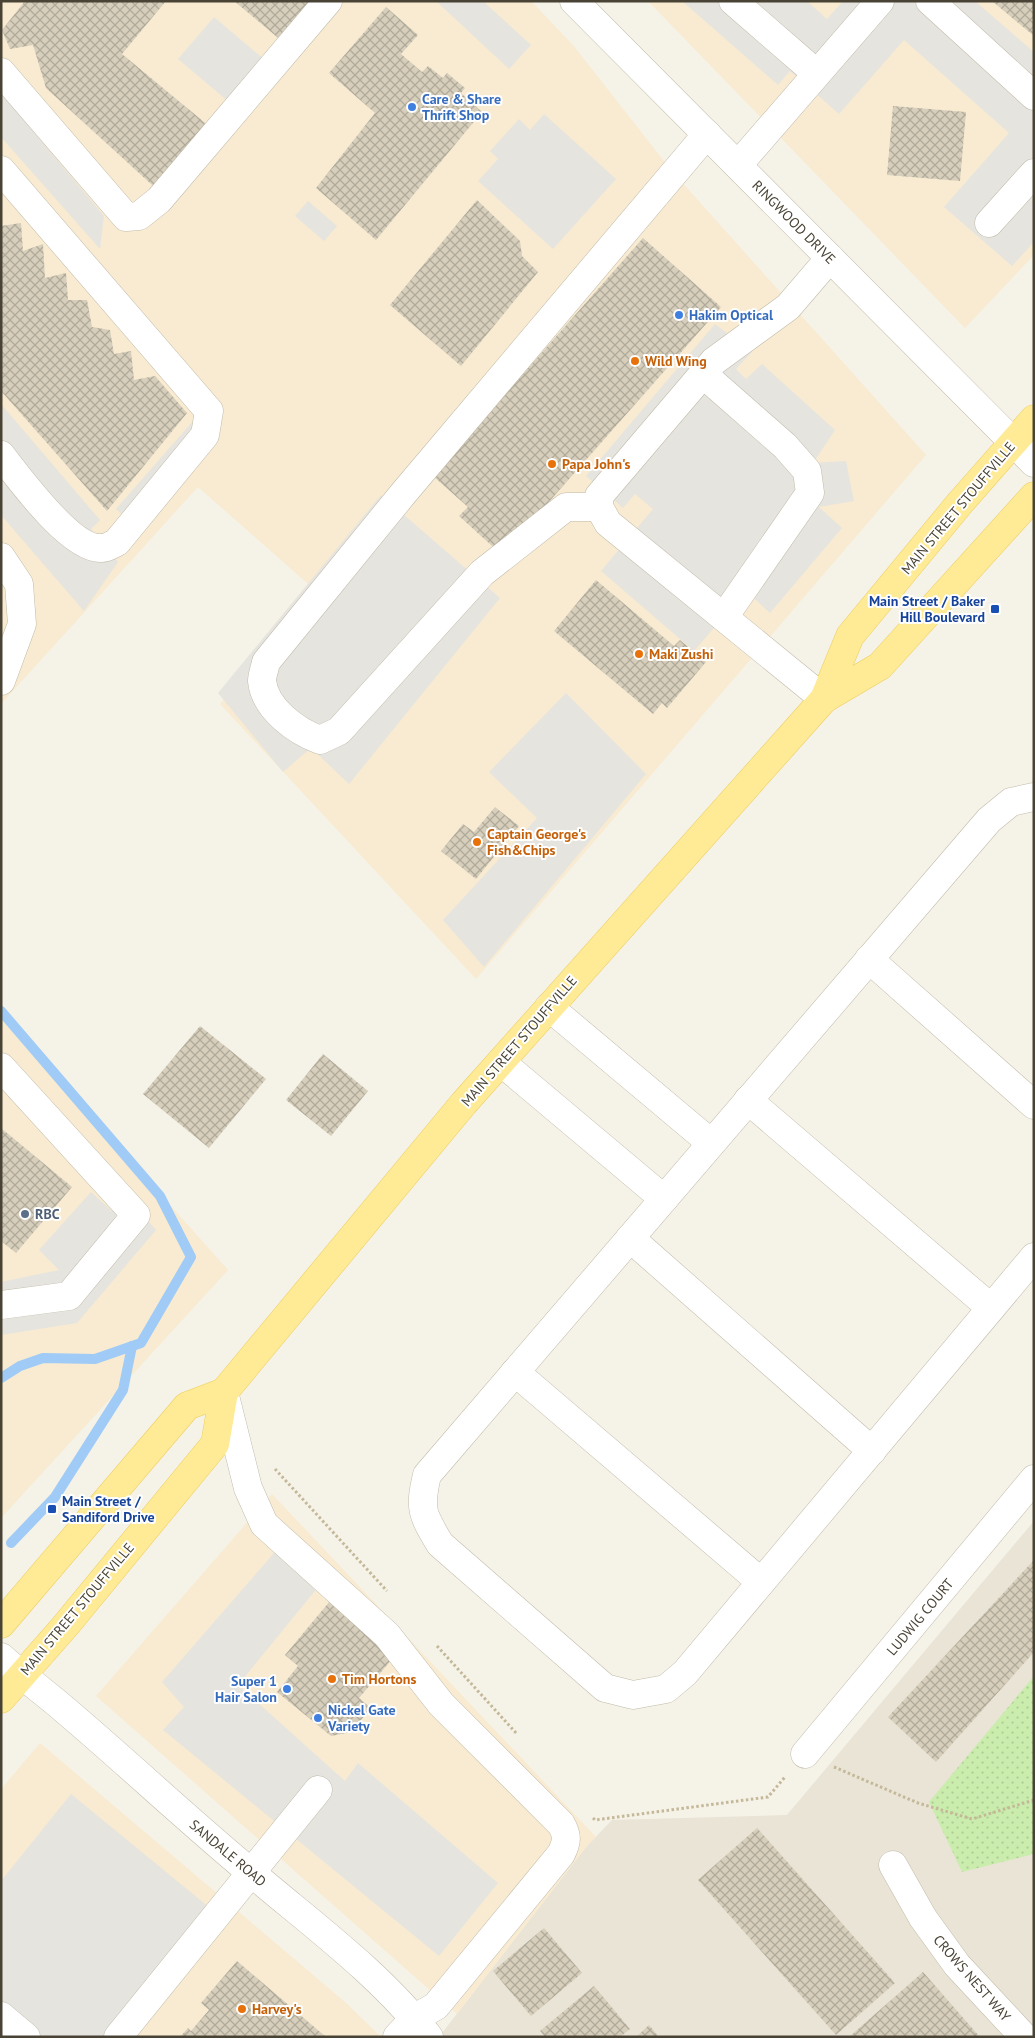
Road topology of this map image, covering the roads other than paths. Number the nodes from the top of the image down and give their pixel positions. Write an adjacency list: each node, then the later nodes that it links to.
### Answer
1 (328, 1): 6 (street)
2 (574, 1): 9 (street, RINGWOOD DRIVE)
3 (733, 1): 7 (street)
4 (880, 1): 7 (street)
5 (930, 1): 8 (street)
6 (1, 72)
7 (816, 73): 10 (street)
8 (1034, 96)
9 (707, 134): 10 (street, RINGWOOD DRIVE); 21 (street)
10 (738, 165): 14 (street, RINGWOOD DRIVE)
11 (1, 170): 18 (street)
12 (1034, 173): 13 (street)
13 (989, 223)
14 (830, 258): 15 (street); 17 (street, RINGWOOD DRIVE)
15 (703, 374): 21 (street); 23 (street)
16 (1034, 419): 17 (main road, MAIN STREET STOUFFVILLE)
17 (1014, 442): 19 (street, RINGWOOD DRIVE); 25 (main road, MAIN STREET STOUFFVILLE)
18 (1, 455)
19 (1034, 463)
20 (1034, 496): 25 (main road, MAIN STREET STOUFFVILLE)
21 (599, 507): 23 (street)
22 (1, 557): 24 (street)
23 (724, 617): 25 (street)
24 (1, 681)
25 (824, 699): 28 (main road, MAIN STREET STOUFFVILLE)
26 (1034, 797): 27 (street)
27 (869, 959): 31 (street); 32 (street)
28 (549, 1006): 29 (main road, MAIN STREET STOUFFVILLE); 33 (street)
29 (501, 1062): 34 (street); 40 (main road, MAIN STREET STOUFFVILLE)
30 (1, 1067): 37 (street)
31 (748, 1100): 33 (street); 38 (street)
32 (1034, 1105)
33 (711, 1144): 34 (street)
34 (664, 1199): 35 (street)
35 (630, 1238): 39 (street); 41 (street)
36 (1034, 1257): 38 (street)
37 (1, 1306)
38 (991, 1308): 41 (street)
39 (515, 1372): 43 (street); 43 (street)
40 (224, 1392): 44 (main road, MAIN STREET STOUFFVILLE); 46 (main road, MAIN STREET STOUFFVILLE); 53 (street)
41 (872, 1450): 43 (street)
42 (1034, 1479): 48 (street, LUDWIG COURT)
43 (761, 1582)
44 (1, 1624)
45 (1, 1657): 46 (street, SANDALE ROAD)
46 (21, 1676): 47 (main road, MAIN STREET STOUFFVILLE); 51 (street, SANDALE ROAD)
47 (1, 1699)
48 (805, 1754)
49 (318, 1790): 51 (street)
50 (893, 1865): 56 (street, CROWS NEST WAY)
51 (252, 1874): 53 (street, SANDALE ROAD); 55 (street)
52 (1, 2016): 54 (street)
53 (413, 2031)
54 (26, 2037)
55 (118, 2037)
56 (1024, 2037)

